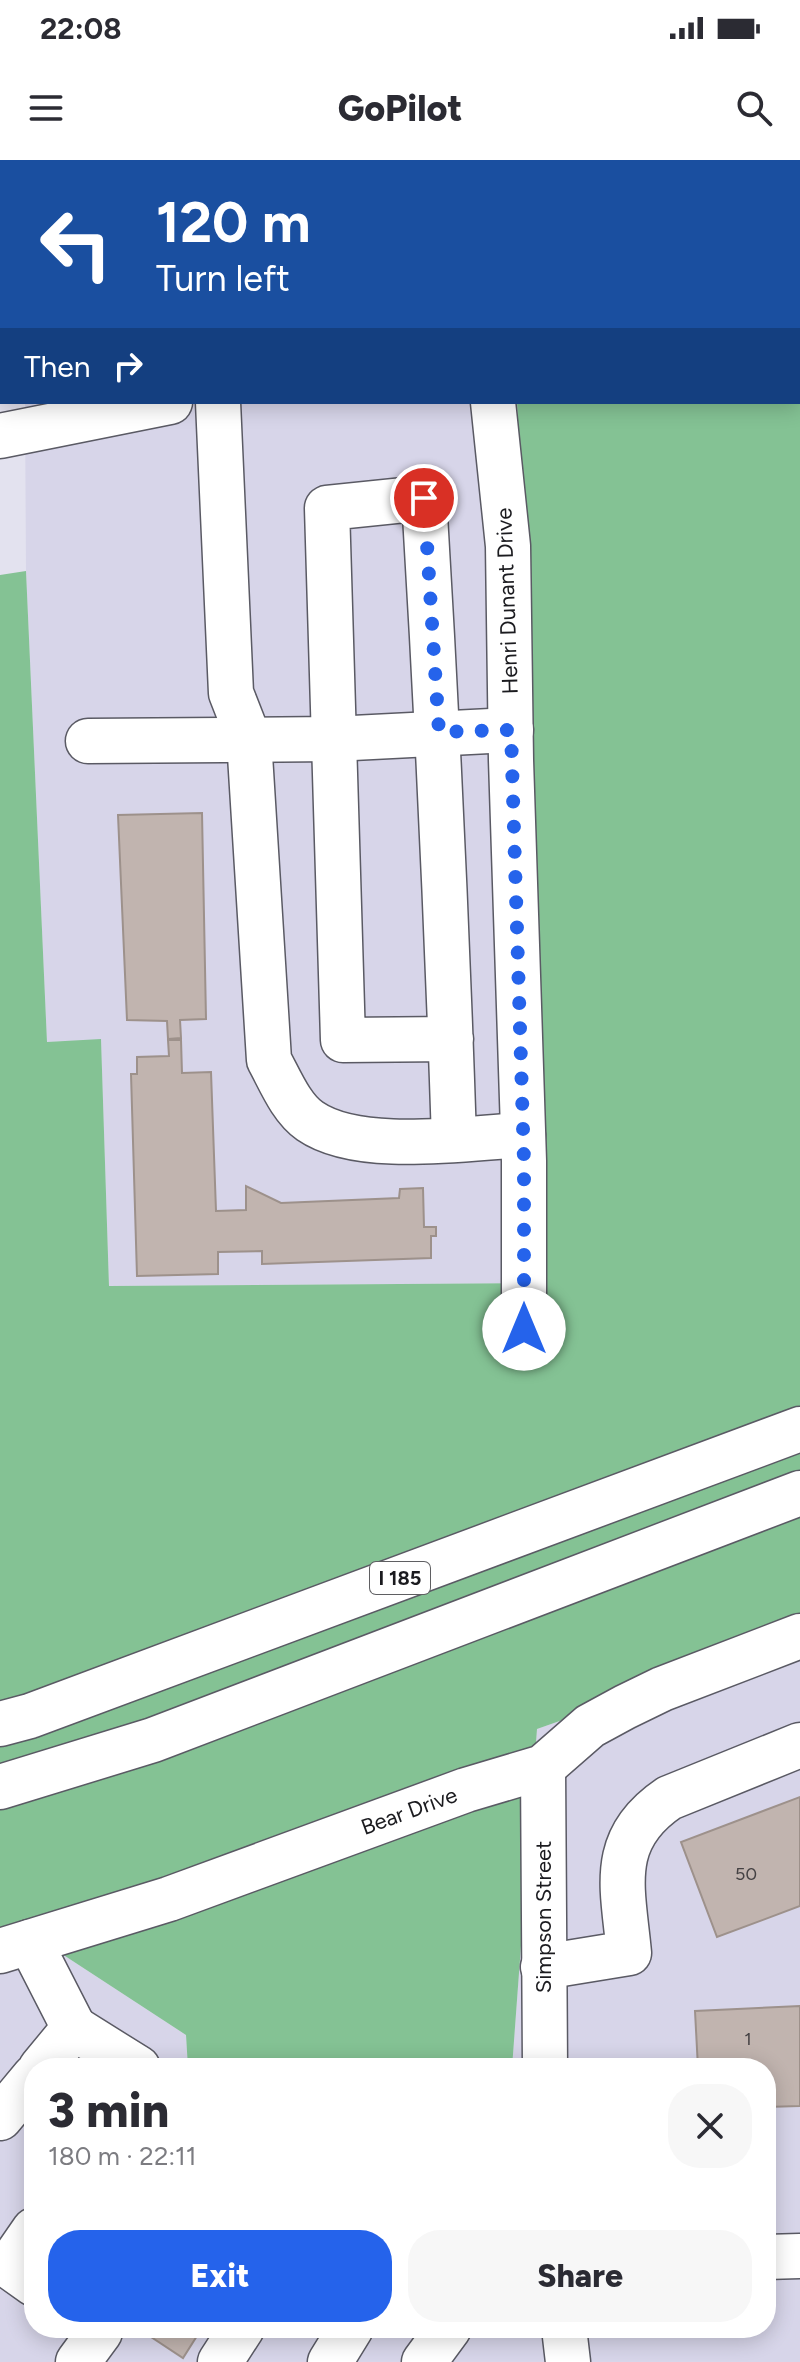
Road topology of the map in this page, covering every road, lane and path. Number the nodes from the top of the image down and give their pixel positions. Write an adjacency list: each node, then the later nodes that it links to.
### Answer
1 (160, 404): 4 (main road)
2 (218, 404): 7 (main road)
3 (493, 404): 5 (main road, Henri Dunant Drive)
4 (0, 436)
5 (511, 730): 6 (main road); 11 (main road, Henri Dunant Drive)
6 (439, 732): 8 (main road); 8 (main road); 10 (main road)
7 (249, 739): 8 (main road); 9 (main road); 12 (main road)
8 (333, 739): 10 (main road)
9 (88, 741)
10 (451, 1039): 12 (main road)
11 (523, 1135): 12 (main road); 13 (main road, Henri Dunant Drive)
12 (454, 1139)
13 (524, 1329)
14 (800, 1429): 17 (main road, I 185)
15 (800, 1493): 20 (main road)
16 (800, 1636): 19 (main road, Bear Drive)
17 (0, 1724)
18 (800, 1745): 22 (main road)
19 (543, 1767): 21 (main road, Bear Drive); 22 (main road, Simpson Street)
20 (0, 1787)
21 (15, 1946): 23 (main road)
22 (543, 1967): 26 (main road, Simpson Street)
23 (74, 2028): 24 (main road); 25 (main road)
24 (49, 2058)
25 (122, 2058)
26 (545, 2058)
27 (24, 2089): 28 (main road)
28 (0, 2118)
29 (24, 2250): 32 (main road)
30 (800, 2256): 31 (main road)
31 (776, 2257)
32 (14, 2270)
33 (236, 2338): 37 (main road)
34 (345, 2338): 38 (main road)
35 (442, 2338): 39 (main road)
36 (565, 2338): 40 (main road)
37 (220, 2362)
38 (330, 2362)
39 (424, 2362)
40 (568, 2362)

